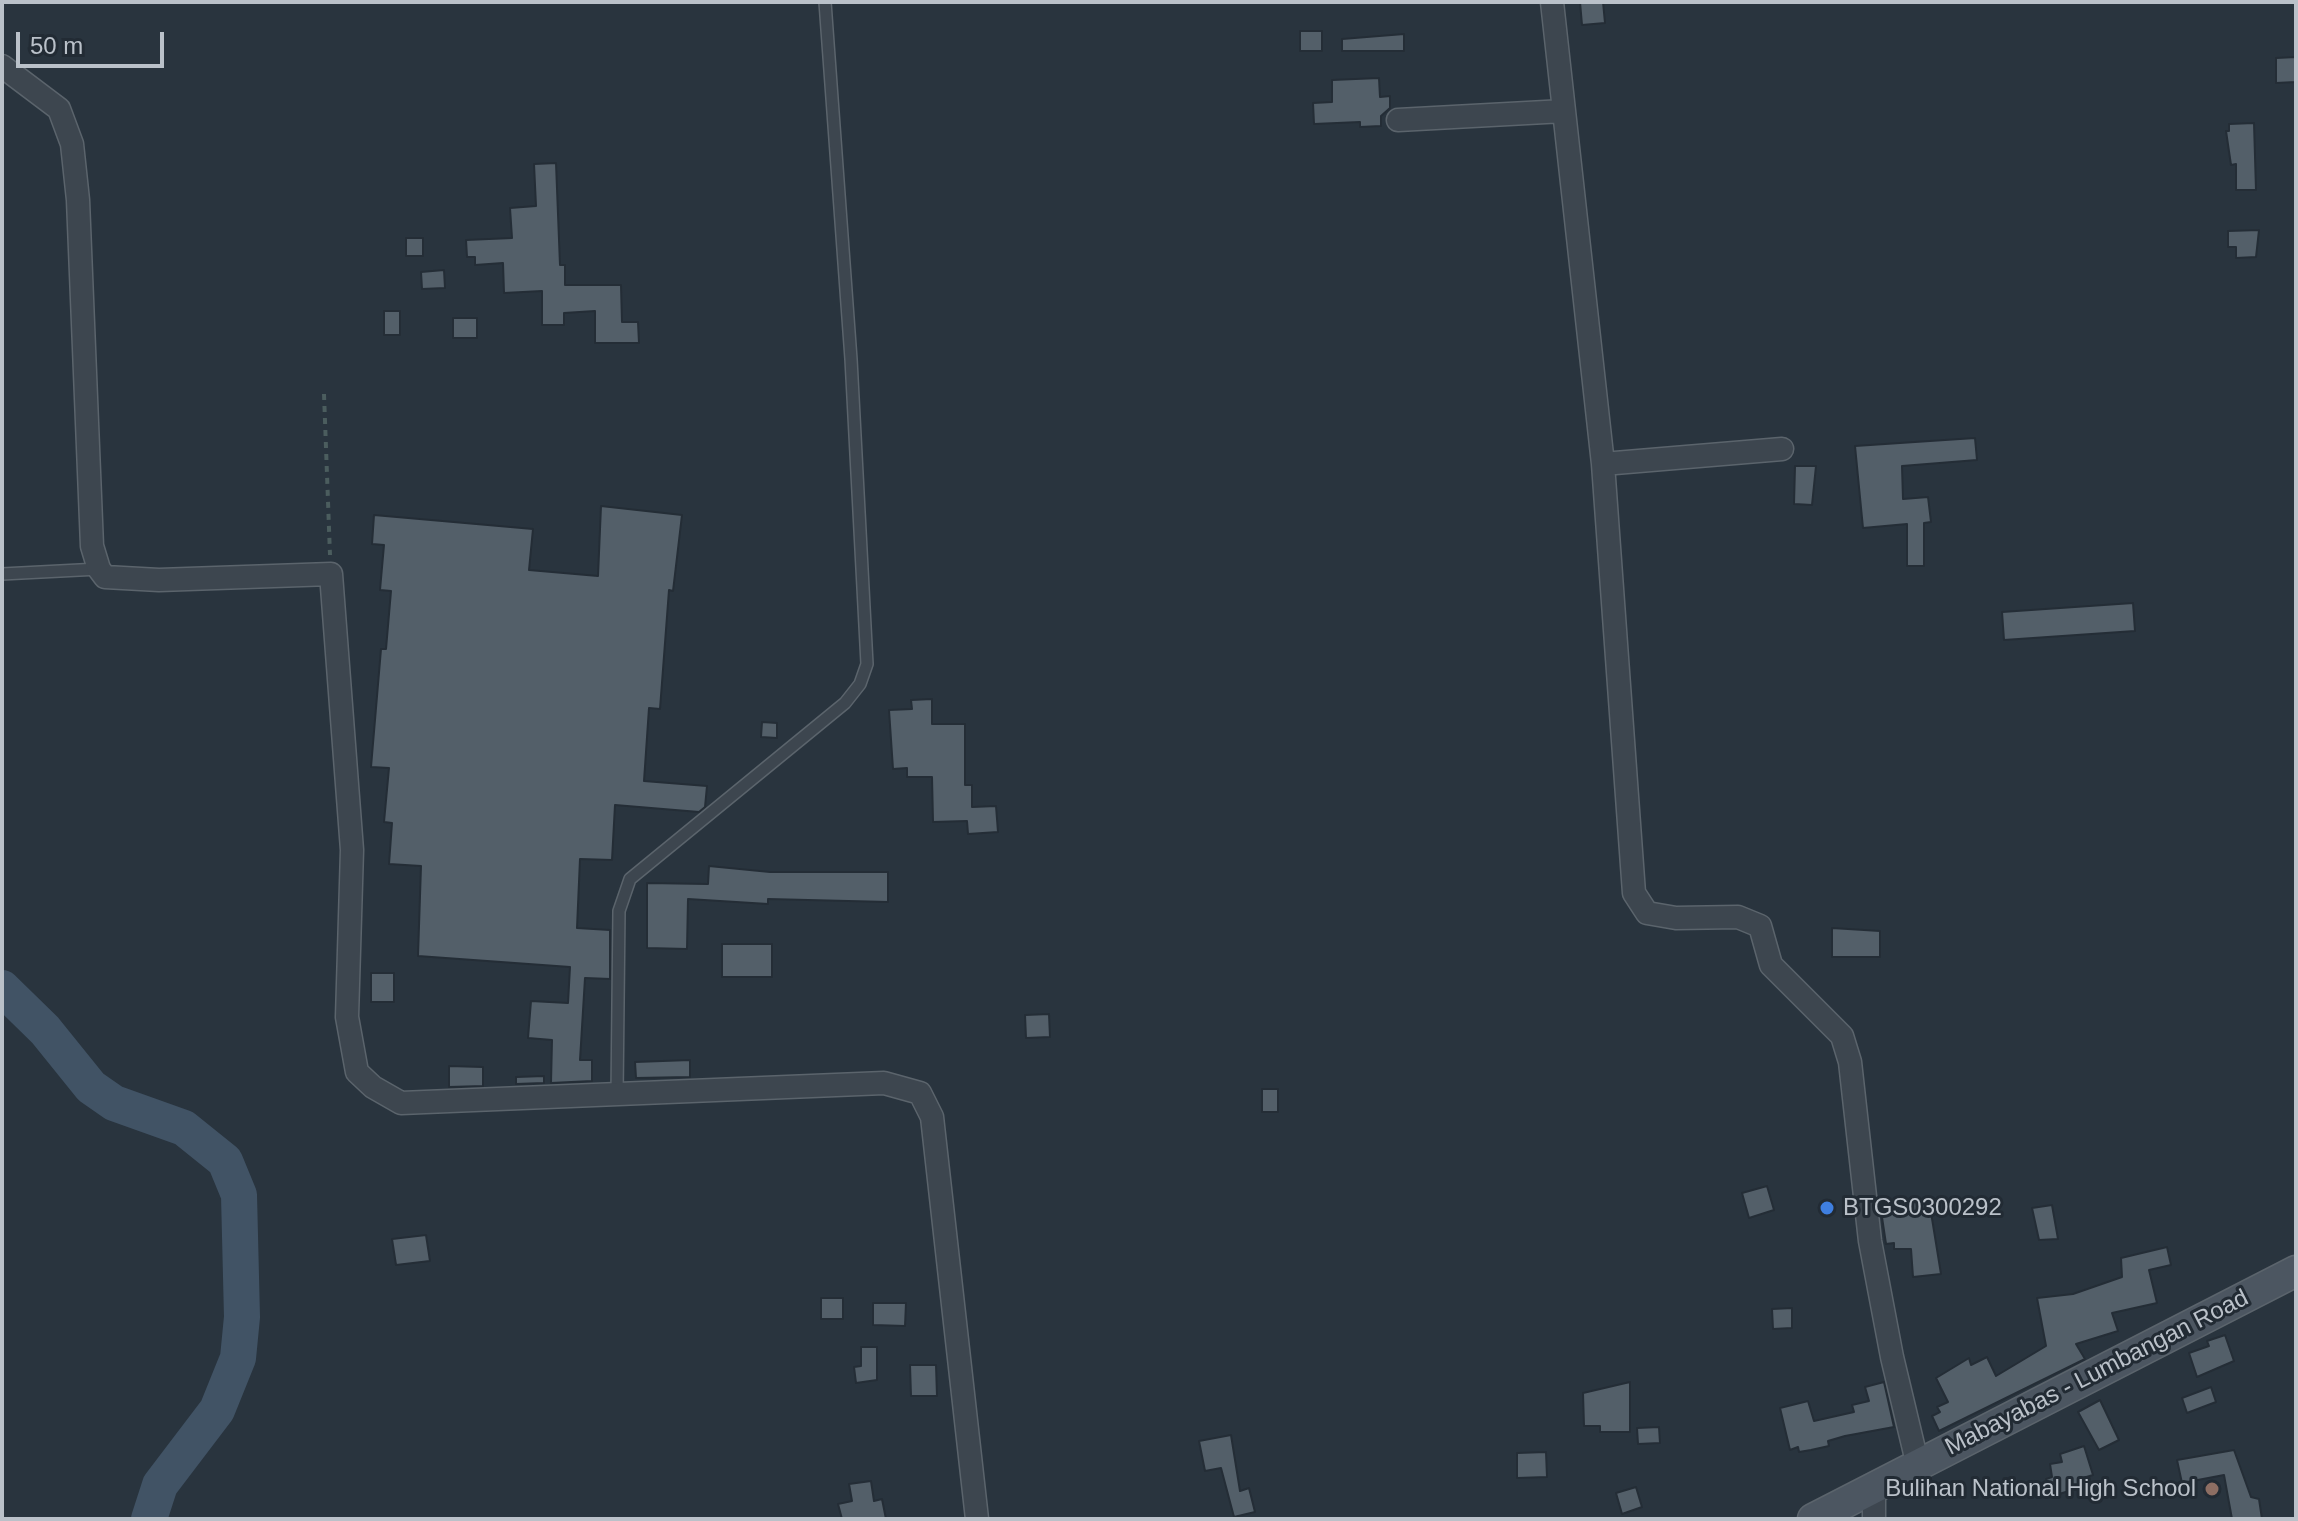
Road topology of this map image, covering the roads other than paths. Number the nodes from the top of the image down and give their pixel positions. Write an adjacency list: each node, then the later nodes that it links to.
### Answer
1 (825, 2): 10 (lane)
2 (1552, 2): 4 (street)
3 (2, 66): 8 (street)
4 (1564, 111): 5 (street); 7 (street)
5 (1398, 120)
6 (1782, 449): 7 (street)
7 (1603, 464): 12 (street)
8 (99, 569): 9 (lane); 10 (street)
9 (2, 574)
10 (617, 1095): 14 (street)
11 (2296, 1271): 12 (main road, Mabayabas - Lumbangan Road)
12 (1918, 1466): 13 (main road, Mabayabas - Lumbangan Road)
13 (1874, 1488): 15 (main road, Mabayabas - Lumbangan Road); 16 (street)
14 (977, 1519)
15 (1813, 1519)
16 (1874, 1519)

